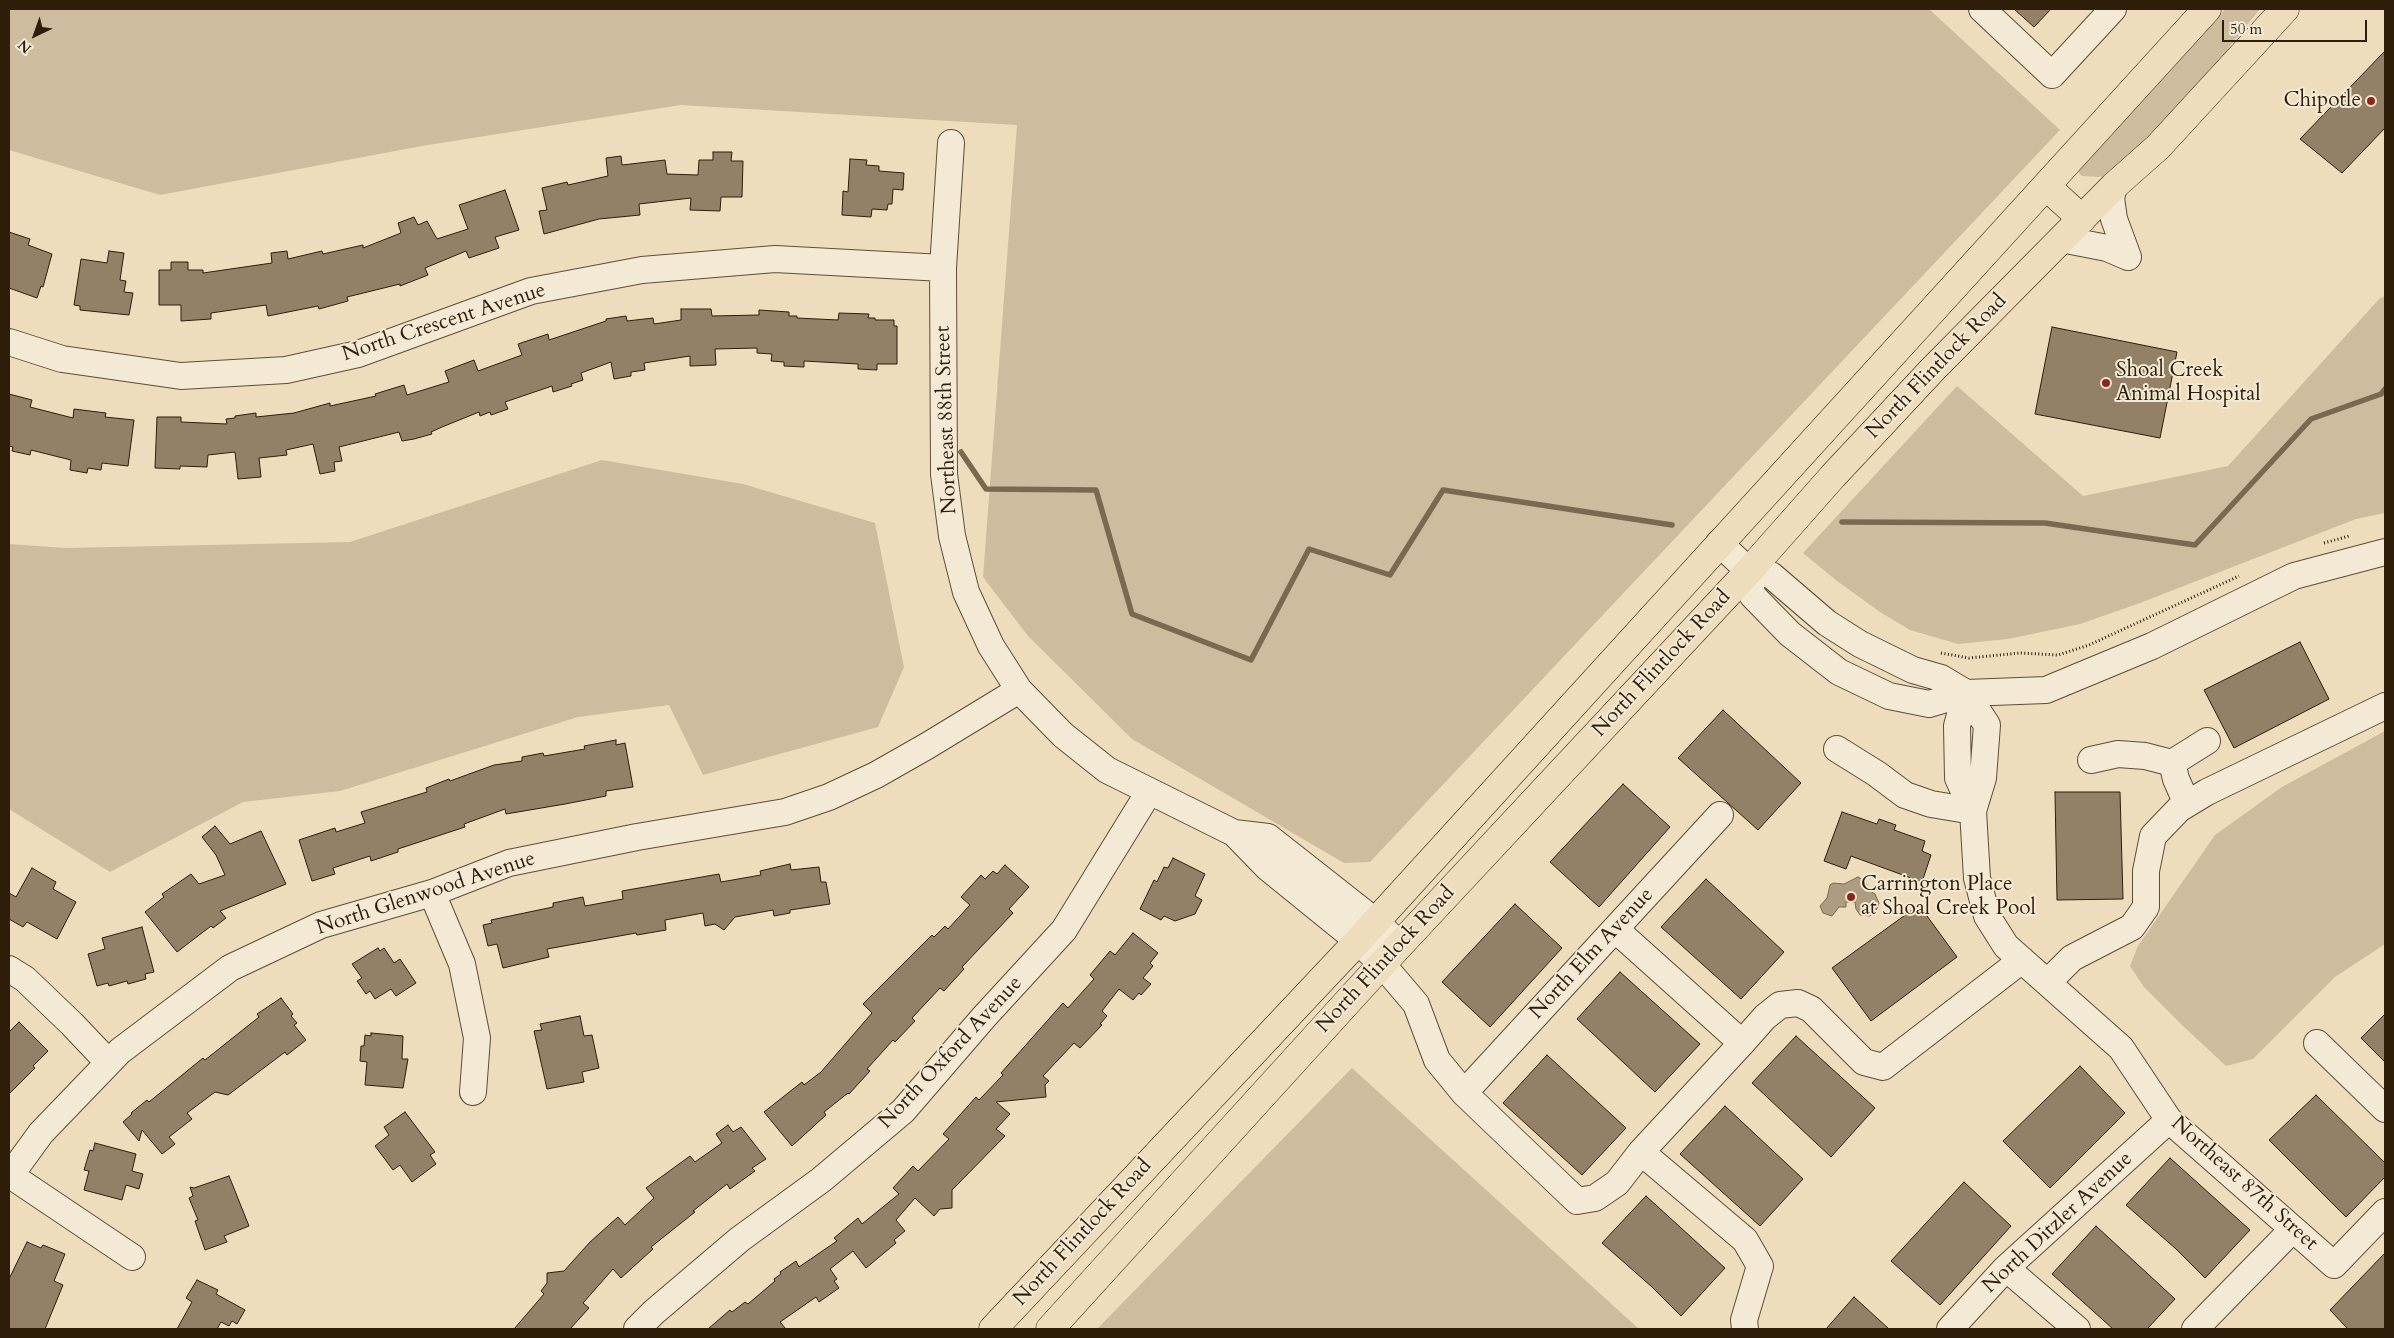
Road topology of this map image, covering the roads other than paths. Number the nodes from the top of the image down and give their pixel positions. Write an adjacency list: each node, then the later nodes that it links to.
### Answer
1 (1982, 9): 2 (street)
2 (2113, 9)
3 (2207, 9): 6 (main road, North Flintlock Road)
4 (2285, 9): 7 (main road, North Flintlock Road)
5 (951, 144): 10 (street, Northeast 88th Street)
6 (2046, 186): 8 (main road); 12 (main road, North Flintlock Road)
7 (2114, 186): 8 (main road, North Flintlock Road); 9 (street)
8 (2082, 218): 9 (main road, North Flintlock Road)
9 (2061, 239): 14 (main road, North Flintlock Road)
10 (943, 268): 11 (street, North Crescent Avenue); 15 (street, Northeast 88th Street)
11 (9, 342)
12 (1719, 543): 14 (street); 28 (main road, North Flintlock Road)
13 (2385, 552): 16 (street)
14 (1749, 571): 16 (street); 16 (street); 29 (main road, North Flintlock Road)
15 (1019, 690): 22 (street, Northeast 88th Street); 26 (street, North Glenwood Avenue)
16 (1966, 693): 24 (street, Northeast 87th Street)
17 (2385, 706): 23 (street)
18 (2207, 741): 21 (street)
19 (1837, 749): 24 (street)
20 (2091, 760): 21 (street)
21 (2172, 764): 23 (street)
22 (1149, 792): 28 (street, Northeast 88th Street); 47 (street, North Oxford Avenue)
23 (2188, 804): 33 (street)
24 (1973, 811): 30 (street, Northeast 87th Street)
25 (1720, 815): 27 (street, North Elm Avenue)
26 (432, 893): 36 (street, North Glenwood Avenue); 37 (street)
27 (1615, 929): 34 (street); 38 (street, North Elm Avenue)
28 (1367, 932): 29 (street); 31 (street, Northeast 88th Street); 48 (main road, North Flintlock Road)
29 (1400, 945): 31 (main road, North Flintlock Road)
30 (2022, 960): 33 (street, Northeast 87th Street); 34 (street)
31 (1382, 964): 38 (street, Northeast 88th Street); 49 (main road, North Flintlock Road)
32 (9, 969): 36 (street)
33 (2048, 982): 40 (street, Northeast 87th Street)
34 (1742, 1043): 41 (street)
35 (2317, 1044): 39 (street)
36 (108, 1062): 42 (street, North Glenwood Avenue)
37 (473, 1092)
38 (1464, 1093): 41 (street, Northeast 88th Street)
39 (2385, 1109)
40 (2169, 1120): 44 (street, Northeast 87th Street); 46 (street, North Ditzler Avenue)
41 (1641, 1152): 50 (street)
42 (9, 1176): 45 (street, North Glenwood Avenue)
43 (2385, 1212): 44 (street, Northeast 87th Street)
44 (2293, 1229): 53 (street)
45 (132, 1257)
46 (2006, 1268): 51 (street, North Ditzler Avenue); 52 (street)
47 (637, 1329)
48 (993, 1329)
49 (1050, 1329)
50 (1746, 1329)
51 (1950, 1329)
52 (2077, 1329)
53 (2195, 1329)

